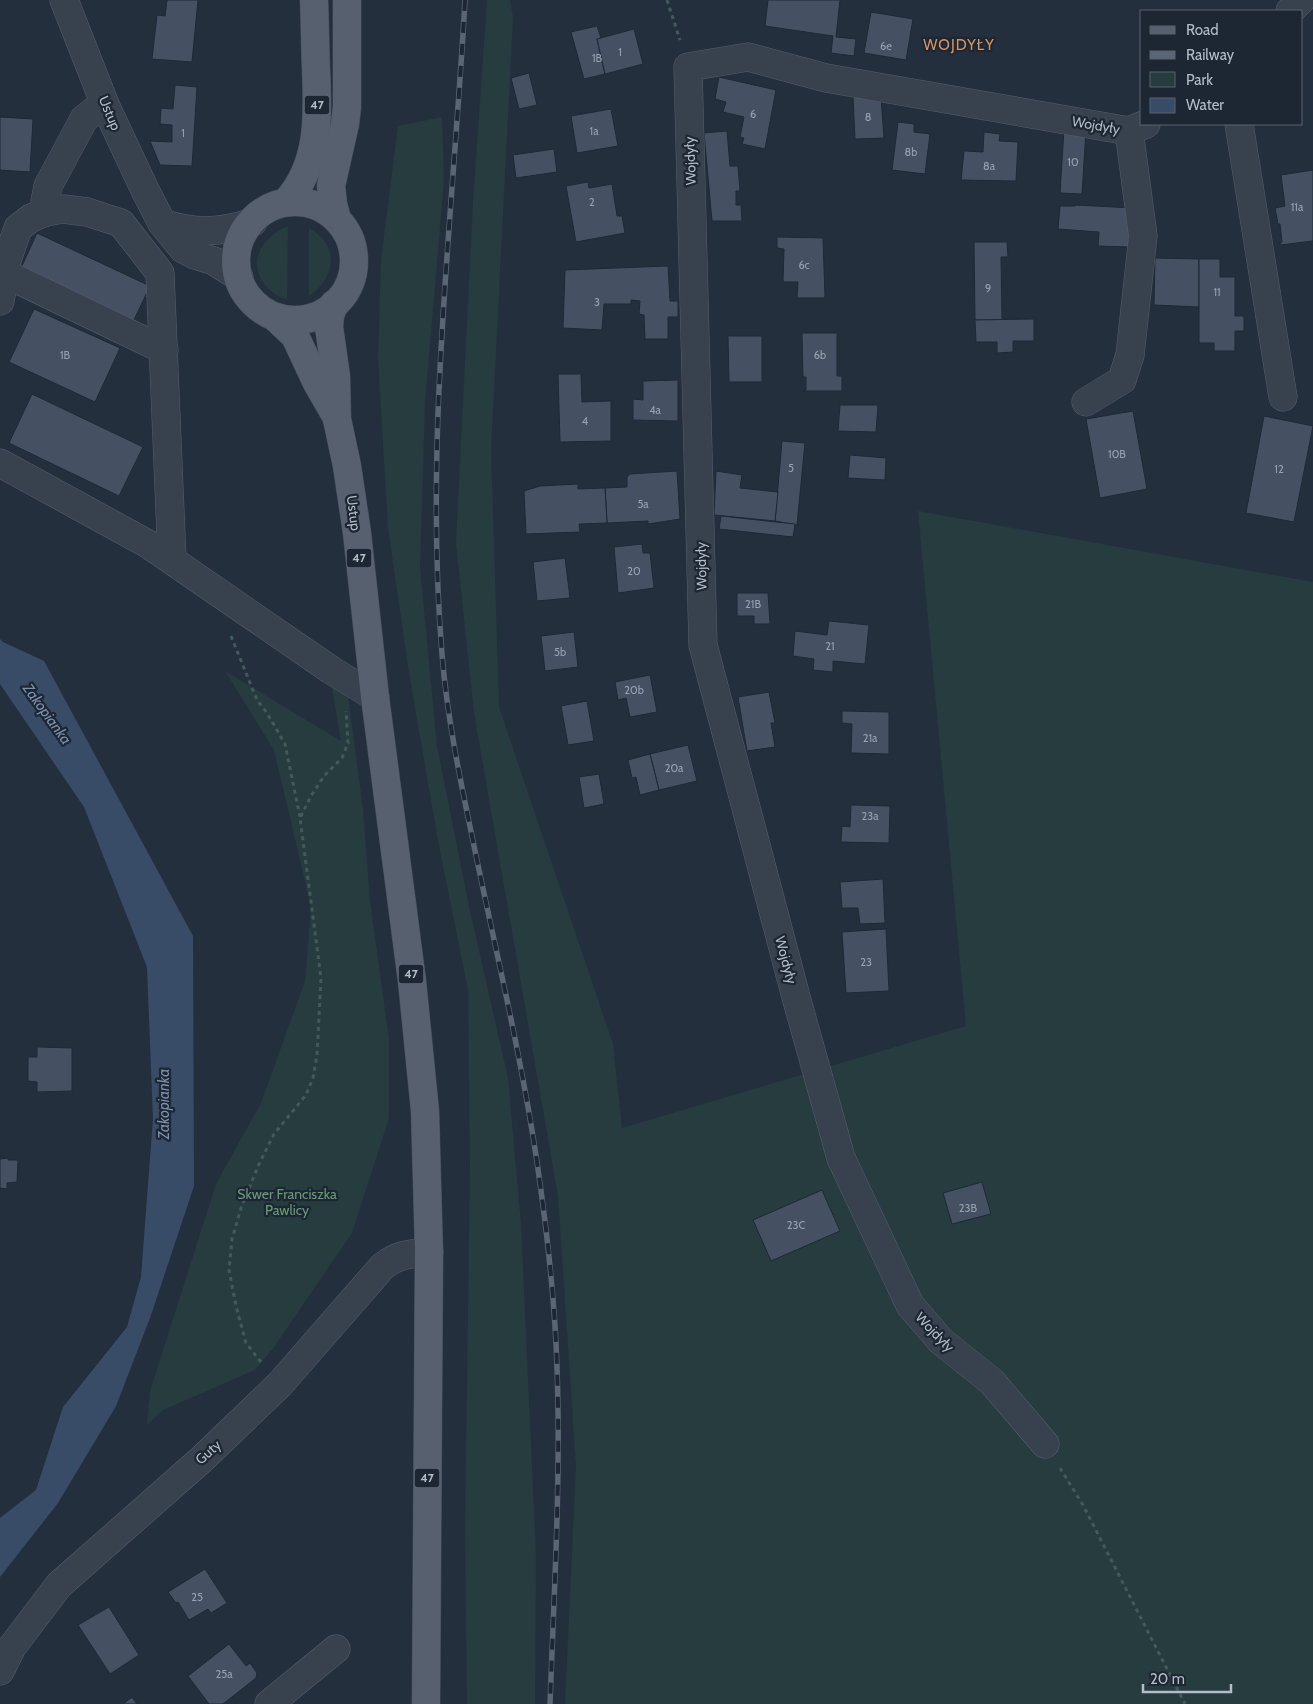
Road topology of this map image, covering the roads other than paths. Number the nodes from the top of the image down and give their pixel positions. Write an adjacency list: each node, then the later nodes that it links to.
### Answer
1 (64, 0): 6 (street, Ustup)
2 (314, 0): 9 (main road, 47)
3 (347, 0): 11 (main road, 47)
4 (1301, 0): 5 (street)
5 (1291, 10)
6 (106, 107): 10 (street); 13 (street, Ustup)
7 (1239, 125): 20 (street)
8 (1138, 127): 21 (street); 27 (street, Wojdyły)
9 (286, 202): 11 (main road, 47); 12 (main road, 47)
10 (46, 212): 14 (street); 19 (street)
11 (337, 219): 17 (main road, 47)
12 (253, 222): 13 (street); 15 (main road, 47)
13 (162, 223): 15 (street, Ustup)
14 (6, 267): 16 (street); 19 (street)
15 (239, 277): 18 (main road, 47)
16 (0, 300)
17 (334, 304): 18 (main road, 47); 22 (main road, Ustup / 47)
18 (276, 318): 22 (main road, Ustup / 47)
19 (164, 350): 24 (street)
20 (1283, 397)
21 (1086, 402)
22 (337, 419): 25 (main road, Ustup / 47)
23 (0, 463): 24 (street)
24 (172, 559): 25 (street)
25 (375, 697): 26 (main road, 47)
26 (429, 1252): 29 (street, Guty); 31 (main road, 47)
27 (1045, 1444)
28 (336, 1649): 30 (street)
29 (0, 1671)
30 (269, 1704)
31 (426, 1704)

